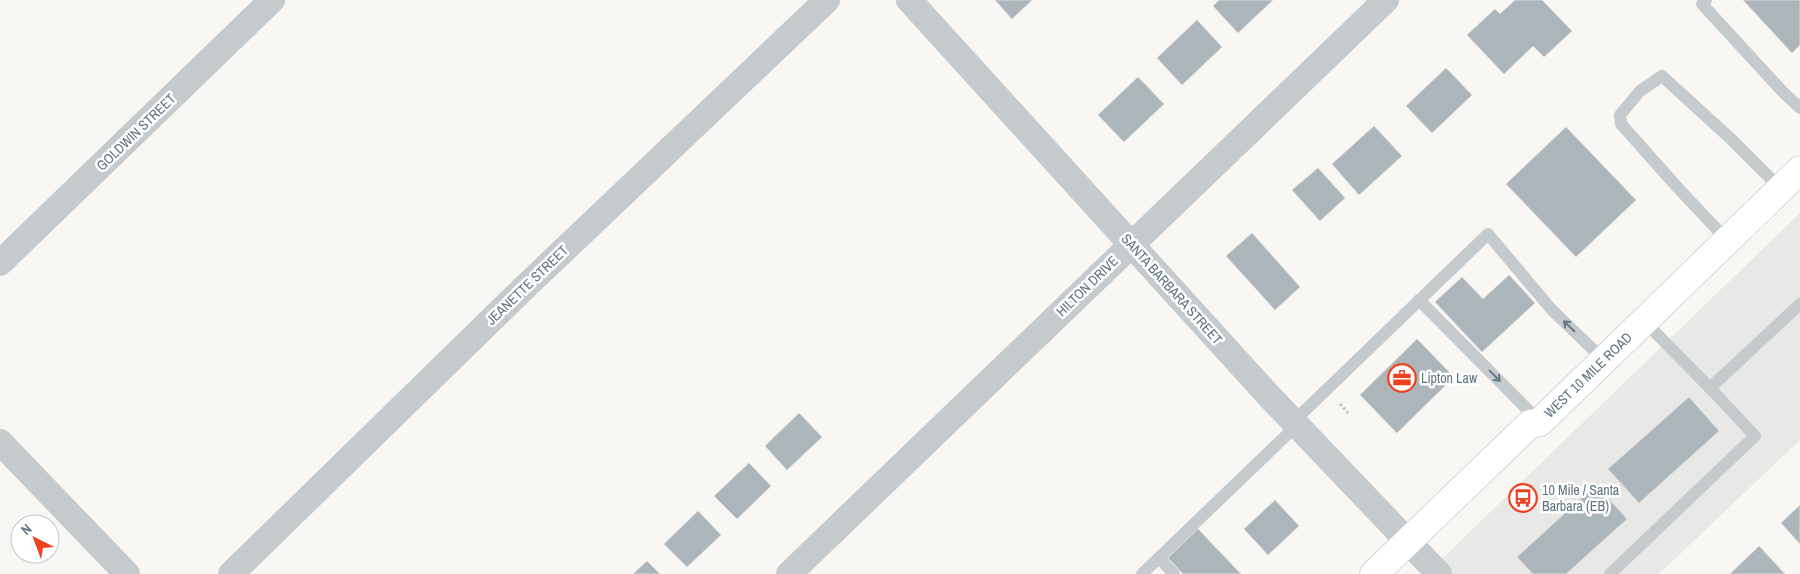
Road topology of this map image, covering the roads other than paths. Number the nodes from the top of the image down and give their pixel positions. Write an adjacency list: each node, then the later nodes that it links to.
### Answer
1 (272, 0): 11 (street, GOLDWIN STREET)
2 (827, 0): 23 (street, JEANETTE STREET)
3 (909, 0): 10 (street, SANTA BARBARA STREET)
4 (1386, 0): 10 (street, HILTON DRIVE)
5 (1706, 0): 6 (lane)
6 (1800, 108)
7 (1800, 170): 8 (main road, WEST 10 MILE ROAD)
8 (1781, 189): 9 (main road, WEST 10 MILE ROAD); 9 (lane)
9 (1728, 240): 14 (main road, WEST 10 MILE ROAD)
10 (1131, 244): 18 (street, SANTA BARBARA STREET); 24 (street, HILTON DRIVE)
11 (0, 263)
12 (1419, 300): 15 (lane, one-way to 12); 17 (lane, one-way to 17); 18 (lane)
13 (1800, 304): 16 (lane)
14 (1644, 321): 15 (main road, WEST 10 MILE ROAD); 16 (lane)
15 (1604, 360): 17 (main road, WEST 10 MILE ROAD)
16 (1710, 388): 29 (lane)
17 (1540, 422): 20 (main road, WEST 10 MILE ROAD)
18 (1295, 424): 20 (street, SANTA BARBARA STREET); 21 (lane)
19 (0, 442): 22 (street)
20 (1407, 542): 27 (main road, WEST 10 MILE ROAD); 28 (street, SANTA BARBARA STREET)
21 (1159, 558): 25 (lane); 26 (lane)
22 (127, 574)
23 (231, 574)
24 (789, 574)
25 (1142, 574)
26 (1174, 574)
27 (1374, 574)
28 (1439, 574)
29 (1610, 574)

